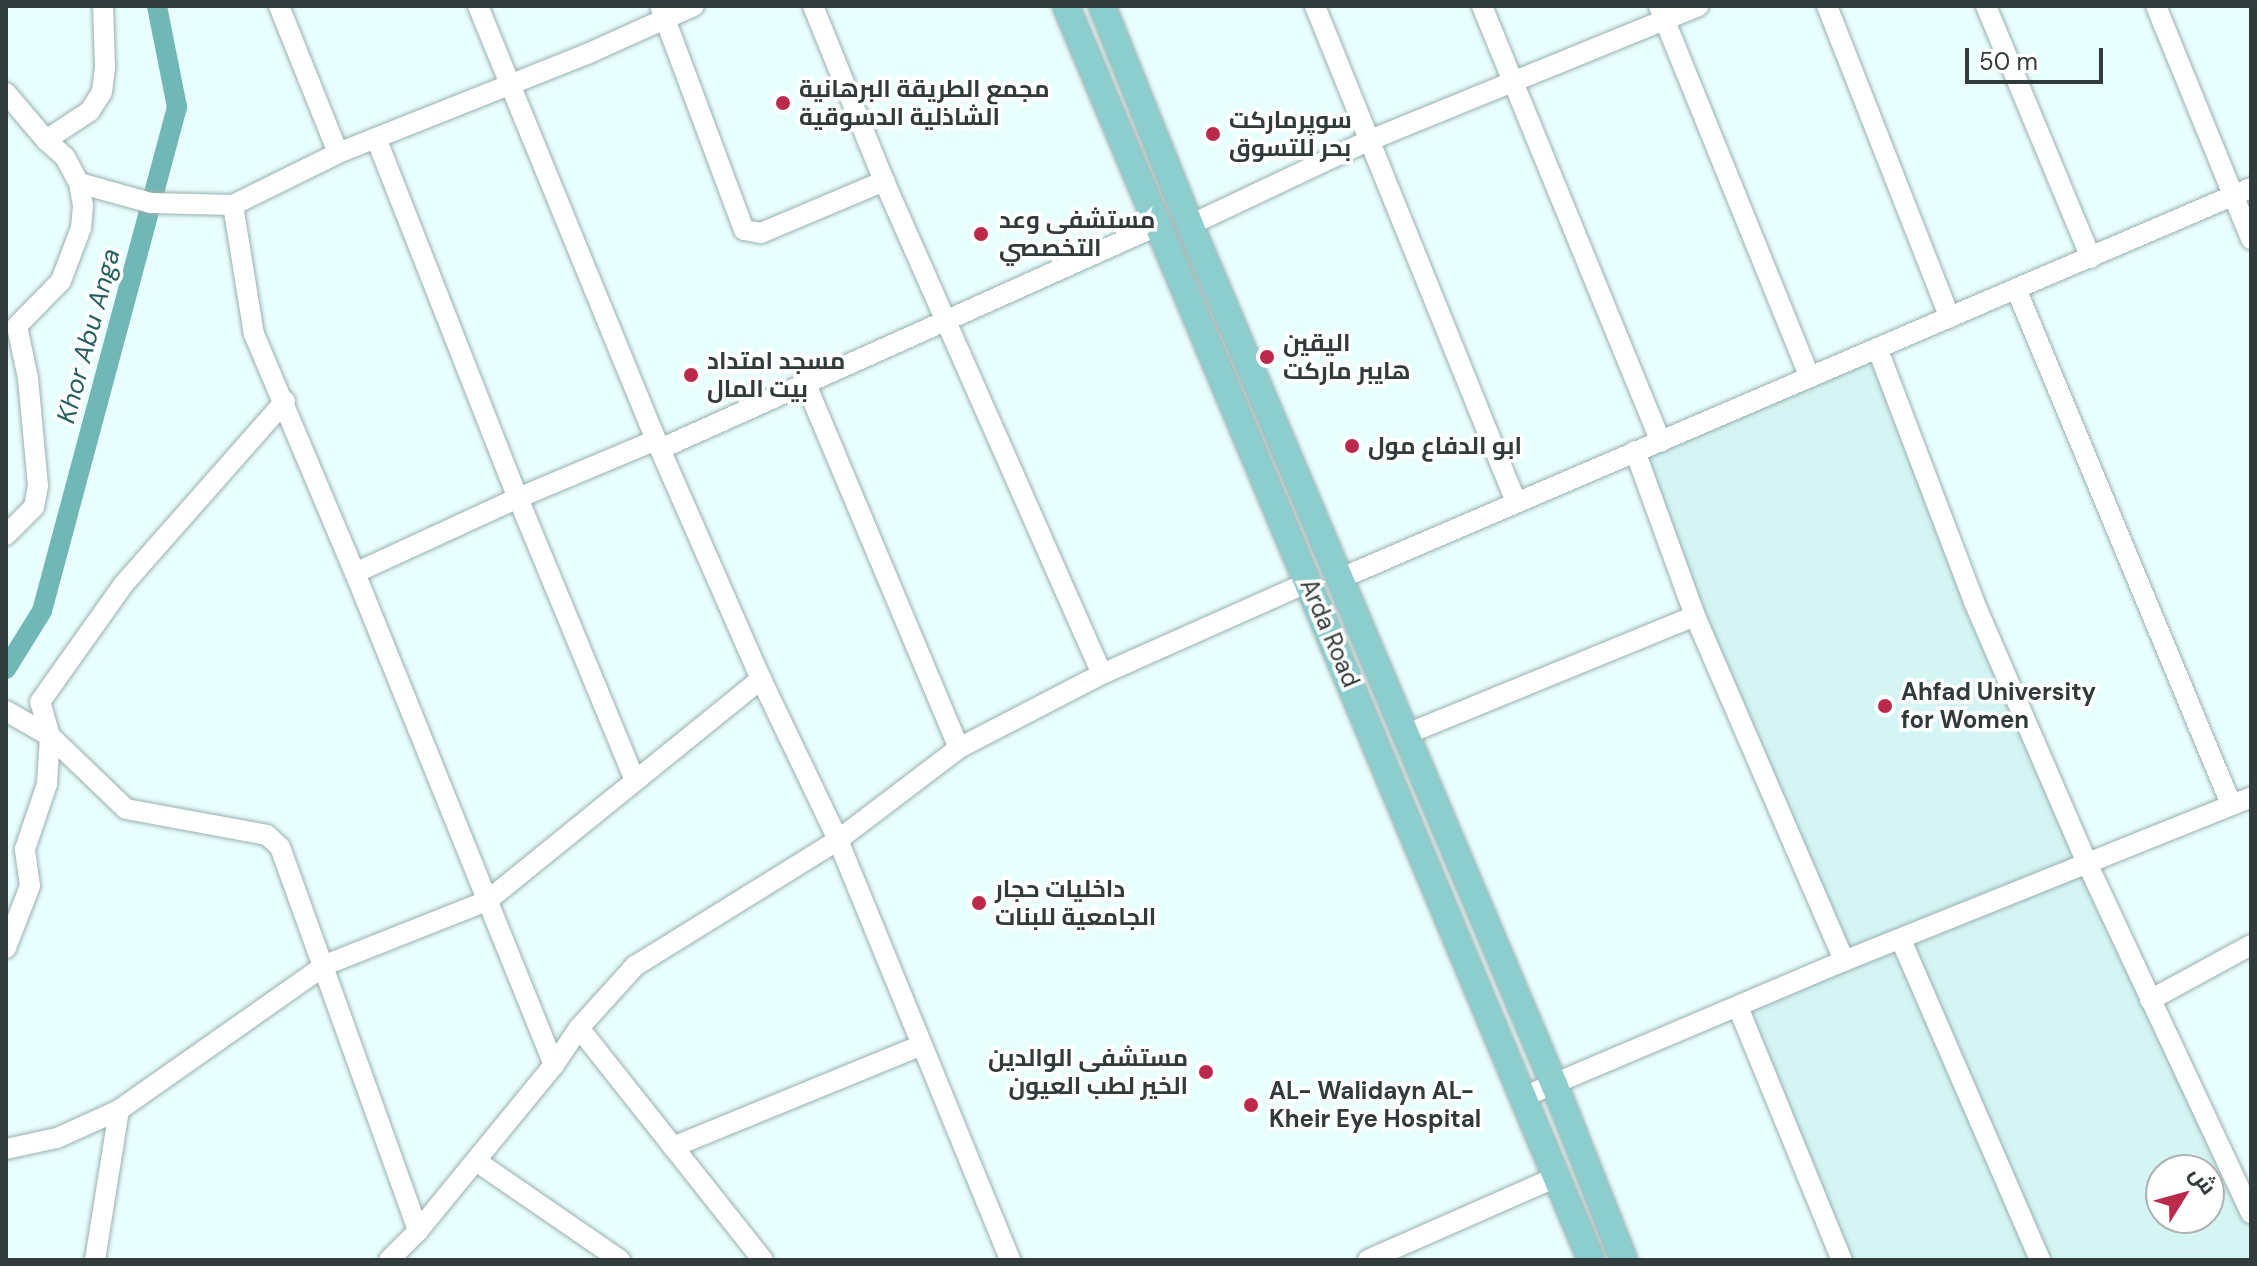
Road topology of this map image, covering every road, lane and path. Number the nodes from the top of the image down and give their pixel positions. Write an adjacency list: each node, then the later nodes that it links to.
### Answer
1 (103, 6): 22 (street)
2 (279, 6): 24 (street)
3 (478, 6): 17 (street)
4 (694, 6): 14 (street)
5 (813, 6): 25 (street)
6 (1066, 6): 20 (main road, Arda Road)
7 (1102, 6): 19 (main road, Arda Road)
8 (1315, 6): 23 (street)
9 (1482, 6): 16 (street)
10 (1699, 6): 15 (street)
11 (1827, 6): 34 (street)
12 (1986, 6): 32 (street)
13 (2156, 6): 27 (street)
14 (662, 12): 17 (street); 25 (street)
15 (1662, 13): 16 (street); 38 (street)
16 (1513, 83): 23 (street); 42 (street)
17 (509, 86): 21 (street); 43 (street)
18 (6, 93): 22 (street)
19 (1140, 101): 20 (main road); 30 (main road, Arda Road)
20 (1112, 113): 29 (main road, Arda Road)
21 (376, 138): 24 (street); 45 (street)
22 (46, 140): 26 (street)
23 (1368, 141): 30 (street); 46 (street)
24 (338, 153): 28 (street)
25 (884, 181): 35 (street)
26 (79, 183): 28 (street); 39 (street)
27 (2242, 192): 31 (street); 32 (street)
28 (233, 205): 41 (street)
29 (1159, 225): 35 (street); 50 (main road, Arda Road)
30 (1190, 225): 49 (main road, Arda Road)
31 (2251, 239)
32 (2091, 258): 33 (street)
33 (2017, 291): 34 (street); 60 (street)
34 (1950, 318): 36 (street)
35 (948, 320): 40 (street); 52 (street)
36 (1878, 350): 38 (street); 62 (street)
37 (6, 355): 39 (street)
38 (1810, 377): 42 (street)
39 (28, 378): 47 (street)
40 (805, 382): 43 (street); 57 (street)
41 (285, 401): 48 (street); 56 (street)
42 (1661, 442): 44 (street)
43 (658, 445): 45 (street); 53 (street)
44 (1635, 451): 46 (street); 51 (street)
45 (518, 498): 48 (street); 58 (street)
46 (1516, 502): 49 (street)
47 (6, 535)
48 (355, 573): 63 (street)
49 (1339, 579): 55 (main road, Arda Road)
50 (1309, 582): 52 (street); 76 (main road, Arda Road)
51 (1695, 616): 55 (street); 67 (street)
52 (1102, 674): 57 (street)
53 (761, 679): 58 (street); 61 (street)
54 (6, 711): 56 (street)
55 (1407, 734): 75 (main road, Arda Road)
56 (50, 736): 66 (street); 68 (street)
57 (959, 748): 61 (street)
58 (635, 780): 63 (street)
59 (2251, 797): 60 (street)
60 (2231, 804): 62 (street)
61 (838, 840): 72 (street); 73 (street)
62 (2087, 863): 64 (street); 70 (street)
63 (487, 901): 68 (street); 74 (street)
64 (1901, 940): 67 (street); 93 (street)
65 (2247, 947): 69 (street); 70 (street)
66 (6, 948)
67 (1844, 961): 71 (street)
68 (325, 965): 77 (street); 83 (street)
69 (2251, 970)
70 (2150, 1000): 82 (street)
71 (1738, 1007): 75 (street); 92 (street)
72 (579, 1028): 74 (street); 78 (street)
73 (922, 1045): 78 (street); 88 (street)
74 (554, 1065): 80 (street)
75 (1554, 1084): 76 (street); 91 (main road, Arda Road)
76 (1523, 1097): 81 (main road, Arda Road)
77 (119, 1110): 79 (street); 84 (street)
78 (673, 1147): 87 (street)
79 (6, 1149)
80 (476, 1161): 83 (street); 86 (street)
81 (1556, 1177): 89 (street); 90 (main road, Arda Road)
82 (2251, 1213)
83 (418, 1231): 85 (street)
84 (95, 1260)
85 (389, 1260)
86 (620, 1260)
87 (763, 1260)
88 (1010, 1260)
89 (1368, 1260)
90 (1591, 1260)
91 (1624, 1260)
92 (1842, 1260)
93 (2040, 1260)

